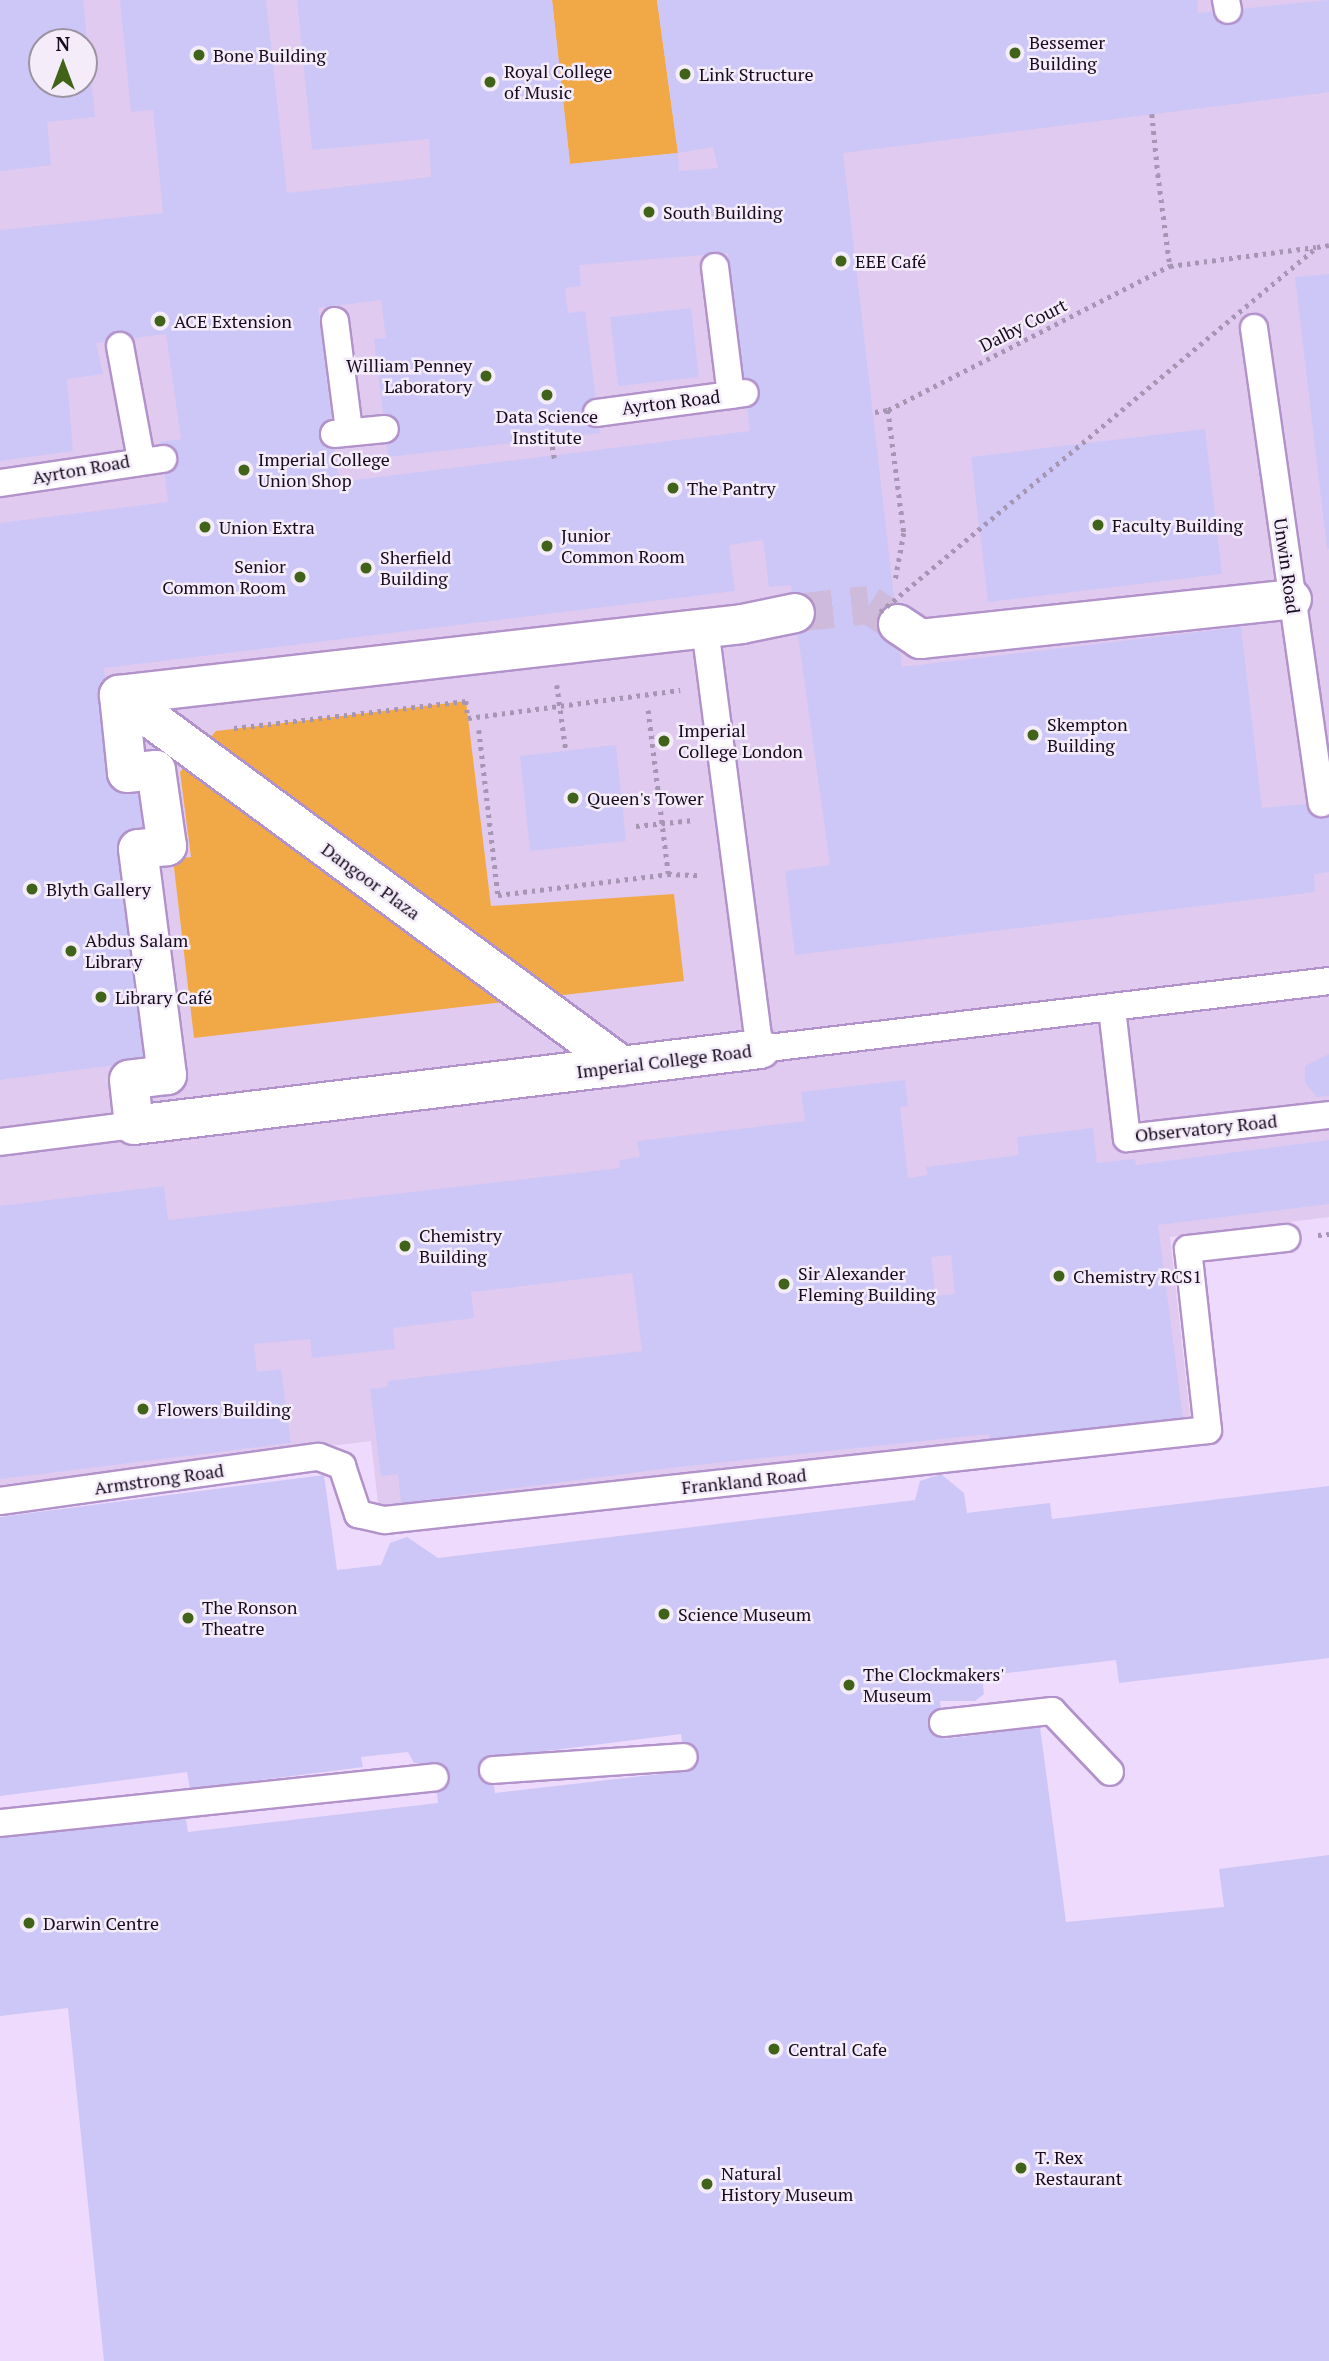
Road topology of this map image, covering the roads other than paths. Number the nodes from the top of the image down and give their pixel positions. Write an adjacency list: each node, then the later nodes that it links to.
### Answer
1 (715, 267): 5 (lane, Ayrton Road)
2 (335, 321): 6 (lane)
3 (1246, 323): 8 (lane, Unwin Road)
4 (120, 346): 7 (lane, Ayrton Road)
5 (597, 412)
6 (385, 429)
7 (0, 483)
8 (1292, 599): 10 (street); 13 (lane, Unwin Road)
9 (795, 613): 11 (street)
10 (889, 618)
11 (705, 628): 12 (street); 16 (lane)
12 (119, 695): 17 (street, Dangoor Plaza); 19 (street)
13 (1322, 803)
14 (1329, 981): 15 (lane, Imperial College Road)
15 (1112, 1009): 16 (lane, Imperial College Road); 18 (lane, Observatory Road)
16 (760, 1049): 17 (street, Imperial College Road)
17 (622, 1066): 19 (street, Imperial College Road)
18 (1329, 1115)
19 (134, 1125): 20 (lane, Imperial College Road)
20 (0, 1142)
21 (1286, 1238): 22 (lane, Frankland Road)
22 (319, 1457): 23 (lane, Armstrong Road)
23 (0, 1501)
24 (943, 1723): 27 (lane)
25 (684, 1756): 26 (lane)
26 (493, 1770)
27 (1110, 1772)
28 (435, 1777): 29 (lane)
29 (0, 1823)

